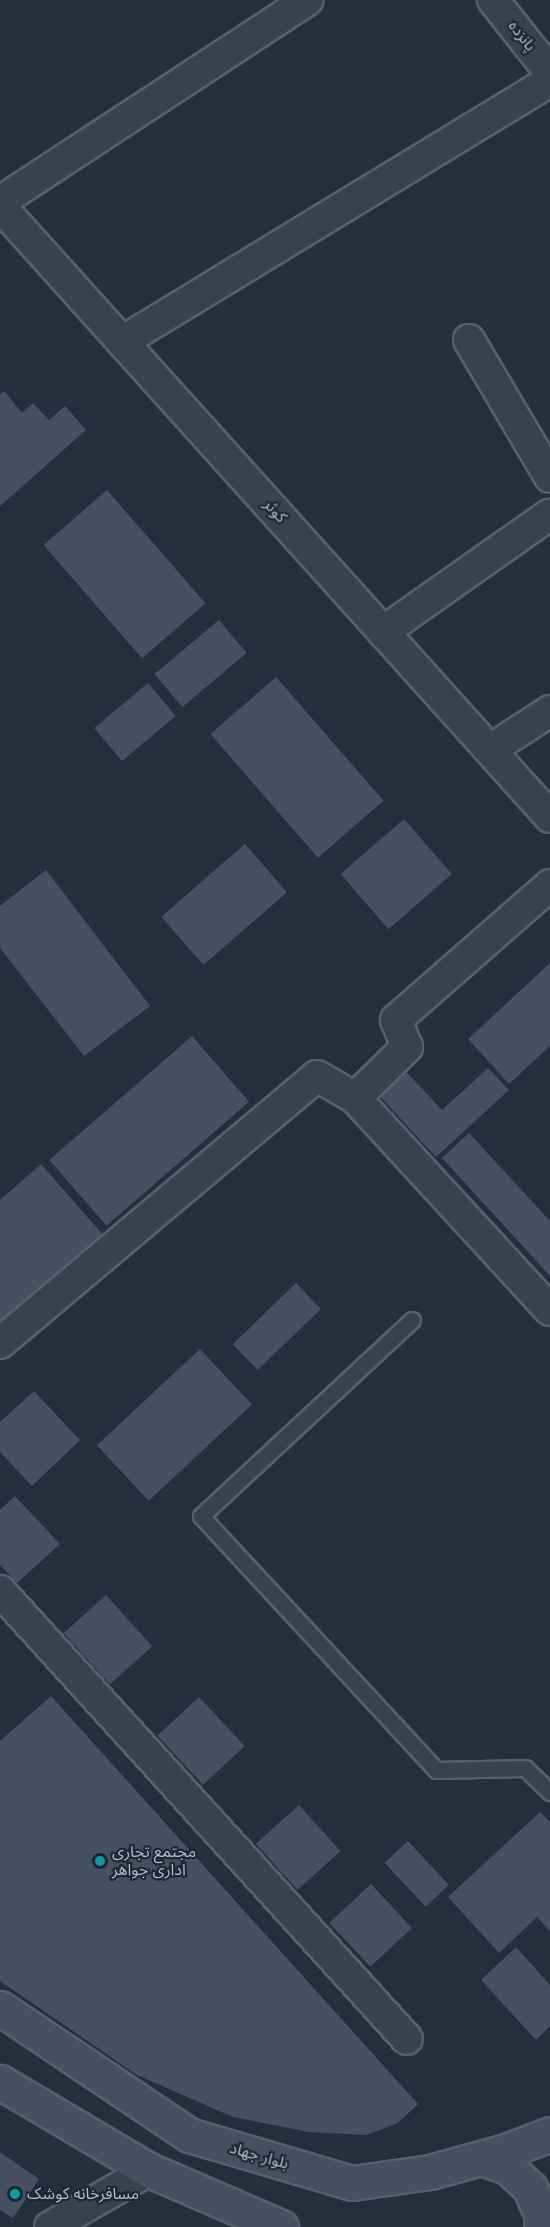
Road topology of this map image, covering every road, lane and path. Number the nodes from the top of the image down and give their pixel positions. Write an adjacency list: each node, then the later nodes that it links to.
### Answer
1 (308, 0): 5 (street)
2 (493, 0): 3 (street, پانزده)
3 (550, 72)
4 (550, 81): 7 (street)
5 (0, 204): 7 (street, کوثر)
6 (469, 340): 8 (street)
7 (122, 342): 10 (street, کوثر)
8 (550, 477)
9 (550, 514): 10 (street)
10 (384, 632): 12 (street, کوثر)
11 (550, 711): 12 (street)
12 (490, 750): 13 (street, کوثر)
13 (550, 817)
14 (550, 885): 15 (street)
15 (355, 1098): 16 (street); 18 (street)
16 (550, 1310)
17 (412, 1320): 20 (lane)
18 (0, 1343)
19 (0, 1591): 22 (street)
20 (550, 1792)
21 (0, 2008): 25 (street, بلوار جهاد)
22 (407, 2039)
23 (0, 2082): 26 (street)
24 (550, 2134): 25 (street, بلوار جهاد)
25 (482, 2158): 29 (street)
26 (149, 2170): 27 (street); 28 (street)
27 (50, 2227)
28 (281, 2227)
29 (541, 2227)

